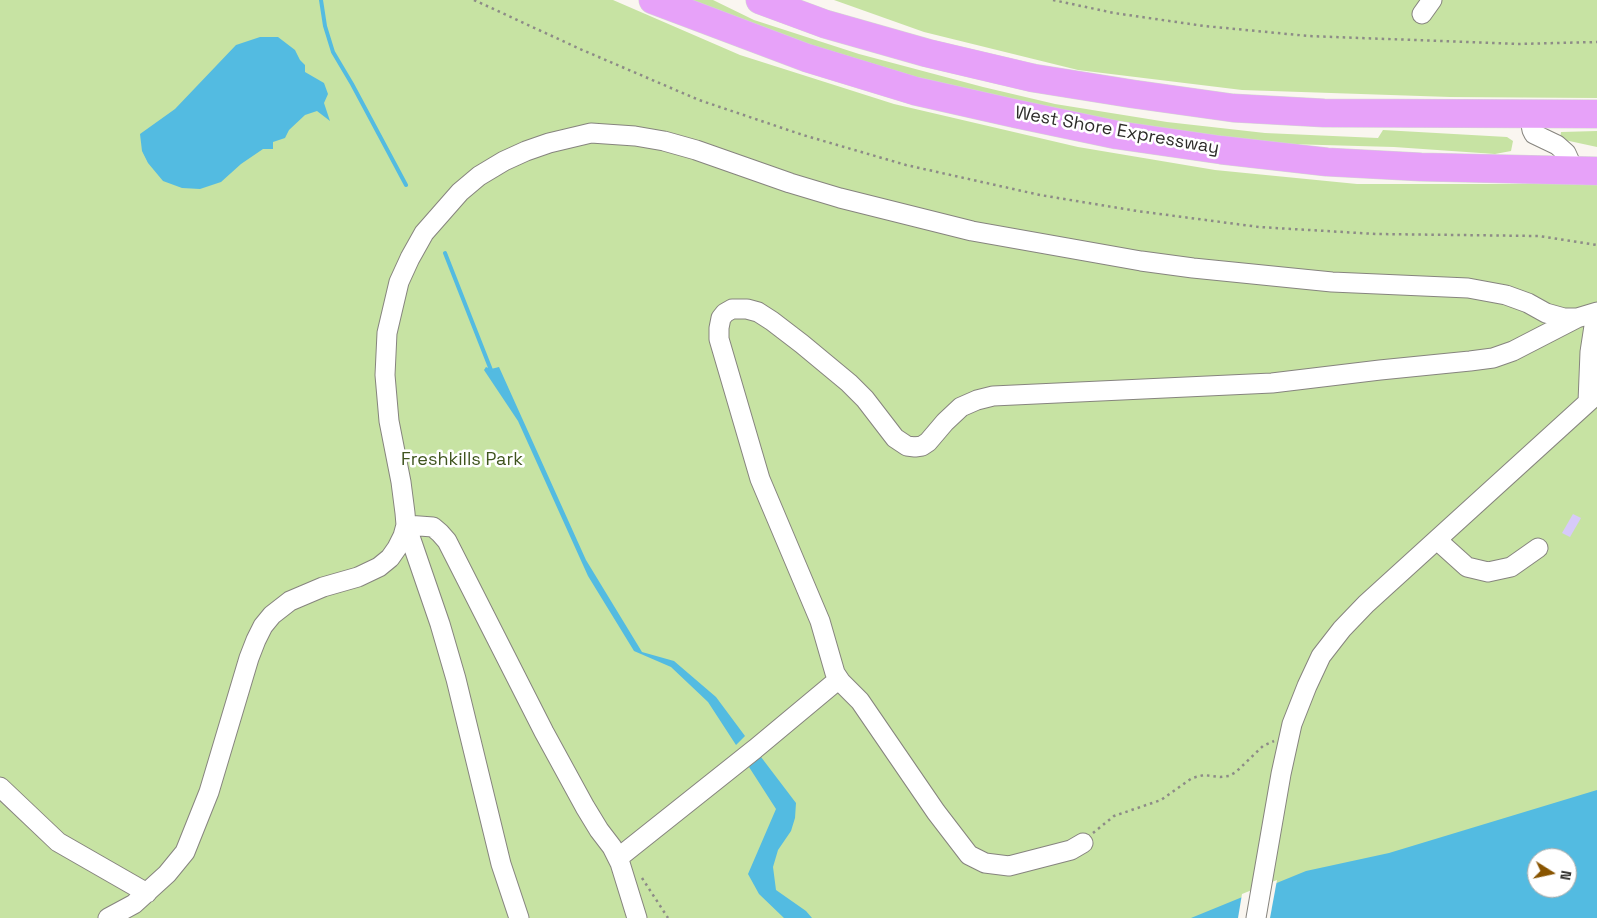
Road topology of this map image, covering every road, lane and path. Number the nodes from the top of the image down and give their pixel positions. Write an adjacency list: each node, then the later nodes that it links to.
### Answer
1 (474, 0): 11 (path)
2 (653, 0): 10 (highway, West Shore Expressway)
3 (760, 0): 7 (highway)
4 (793, 0): 7 (highway)
5 (1053, 0): 6 (path)
6 (1597, 42)
7 (927, 53): 8 (highway)
8 (1529, 114): 9 (highway); 10 (lane)
9 (1597, 114)
10 (1584, 170)
11 (1597, 246)
12 (1597, 313): 13 (lane); 14 (lane)
13 (1577, 318): 15 (lane); 18 (lane)
14 (1592, 398): 16 (lane)
15 (406, 525): 22 (lane); 23 (lane); 25 (lane)
16 (1437, 540): 17 (lane); 19 (lane)
17 (1538, 548)
18 (839, 679): 21 (lane); 22 (lane)
19 (1289, 738): 21 (path); 28 (lane)
20 (0, 787): 23 (lane)
21 (1083, 843)
22 (618, 858): 26 (lane); 27 (path)
23 (147, 893): 24 (lane)
24 (108, 918)
25 (519, 918)
26 (636, 918)
27 (668, 918)
28 (1256, 918)

